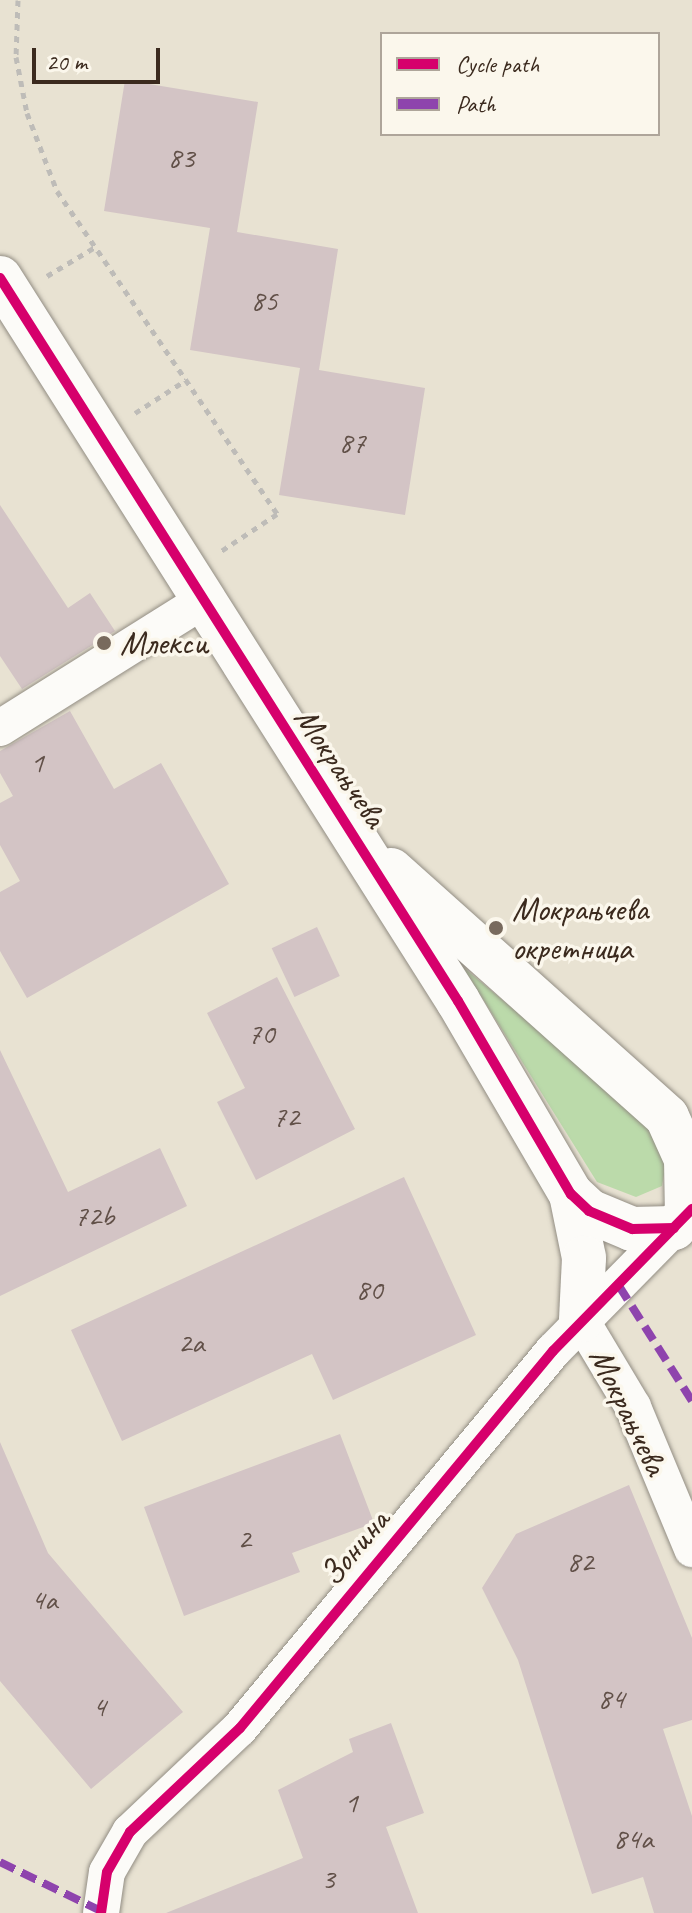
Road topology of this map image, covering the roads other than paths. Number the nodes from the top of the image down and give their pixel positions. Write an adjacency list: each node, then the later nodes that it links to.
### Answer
1 (6, 287): 2 (street, Мокрањчева)
2 (195, 586): 3 (street); 4 (street, Мокрањчева)
3 (0, 728)
4 (357, 839): 5 (street, Мокрањчева); 7 (street, Мокрањчева)
5 (635, 1084): 6 (street); 8 (street, Мокрањчева)
6 (692, 1096)
7 (571, 1194): 8 (street, Мокрањчева); 9 (street)
8 (685, 1217): 9 (street, Зонина)
9 (581, 1320): 10 (street, Мокрањчева); 11 (street, Зонина)
10 (692, 1549)
11 (101, 1913)

